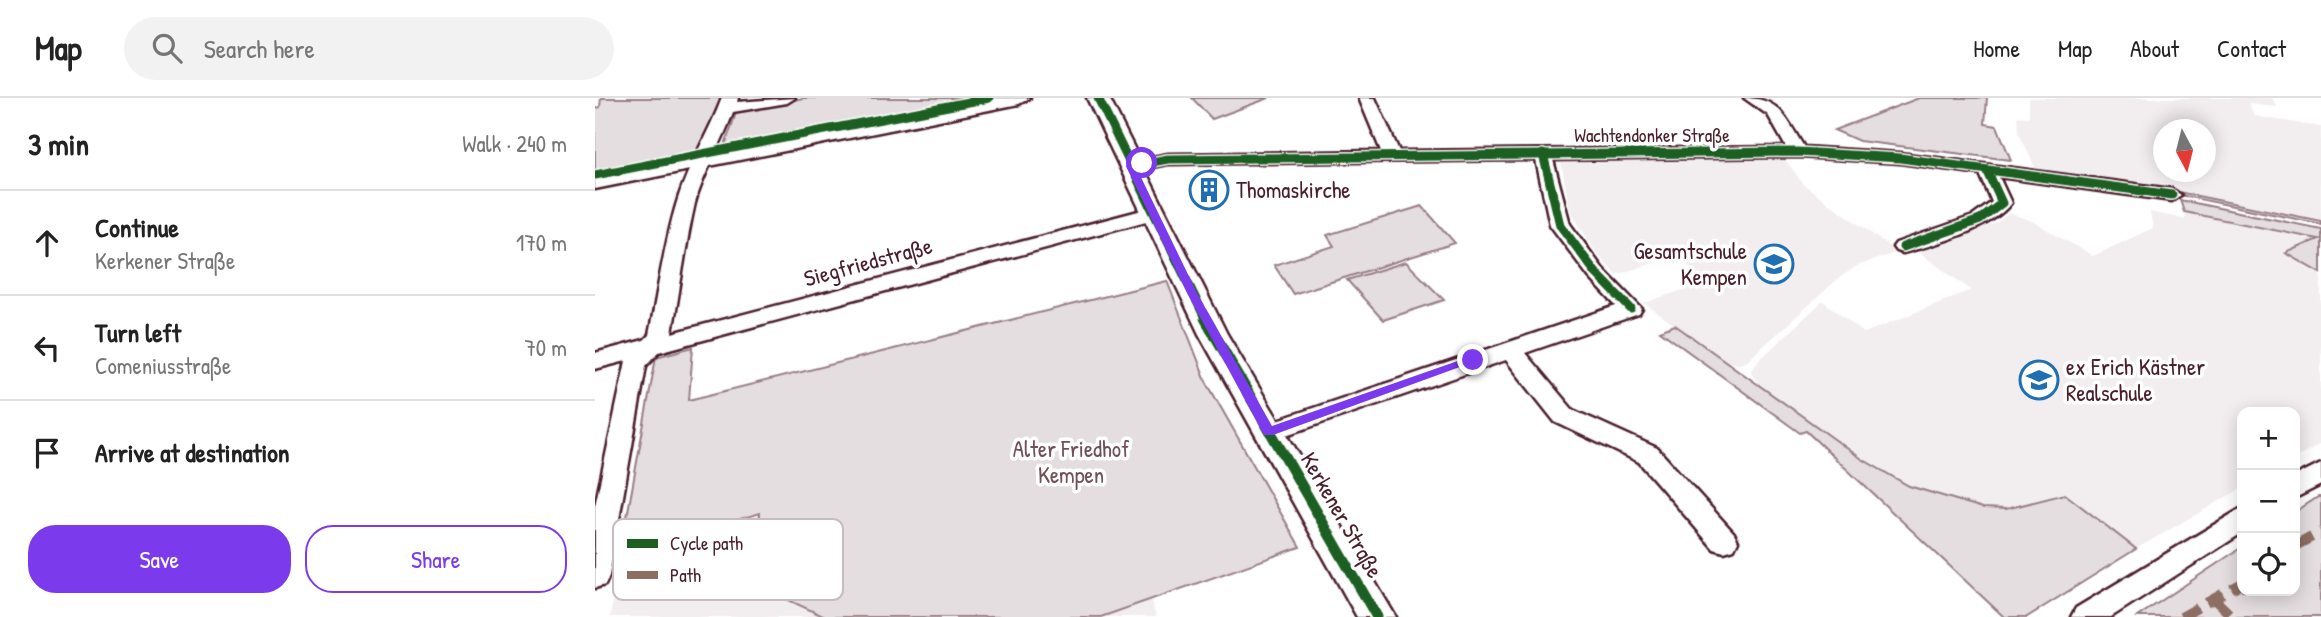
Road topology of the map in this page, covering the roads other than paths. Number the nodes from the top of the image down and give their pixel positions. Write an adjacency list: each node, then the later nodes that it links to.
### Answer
1 (787, 98): 6 (street)
2 (1019, 98): 10 (main road)
3 (1098, 98): 11 (main road, Kerkener Straße)
4 (1367, 98): 9 (street)
5 (1752, 98): 7 (street)
6 (728, 104): 10 (street)
7 (1798, 152): 8 (street, Wachtendonker Straße); 12 (street, Wachtendonker Straße)
8 (1543, 154): 9 (street, Wachtendonker Straße); 18 (street)
9 (1392, 156): 11 (street, Wachtendonker Straße)
10 (700, 163): 13 (main road); 17 (street)
11 (1131, 166): 15 (main road, Kerkener Straße)
12 (1987, 170): 14 (street, Wachtendonker Straße); 16 (street)
13 (595, 182)
14 (2172, 195)
15 (1154, 213): 17 (street, Siegfriedstraße); 20 (main road, Kerkener Straße)
16 (1903, 247)
17 (652, 346): 19 (street, Siegfriedstraße); 25 (street)
18 (1509, 348): 20 (street); 24 (street)
19 (595, 361)
20 (1269, 432): 26 (main road, Kerkener Straße)
21 (2321, 473): 22 (street)
22 (2300, 485)
23 (2237, 522): 27 (street)
24 (1724, 541)
25 (595, 576)
26 (1377, 617)
27 (2086, 617)

